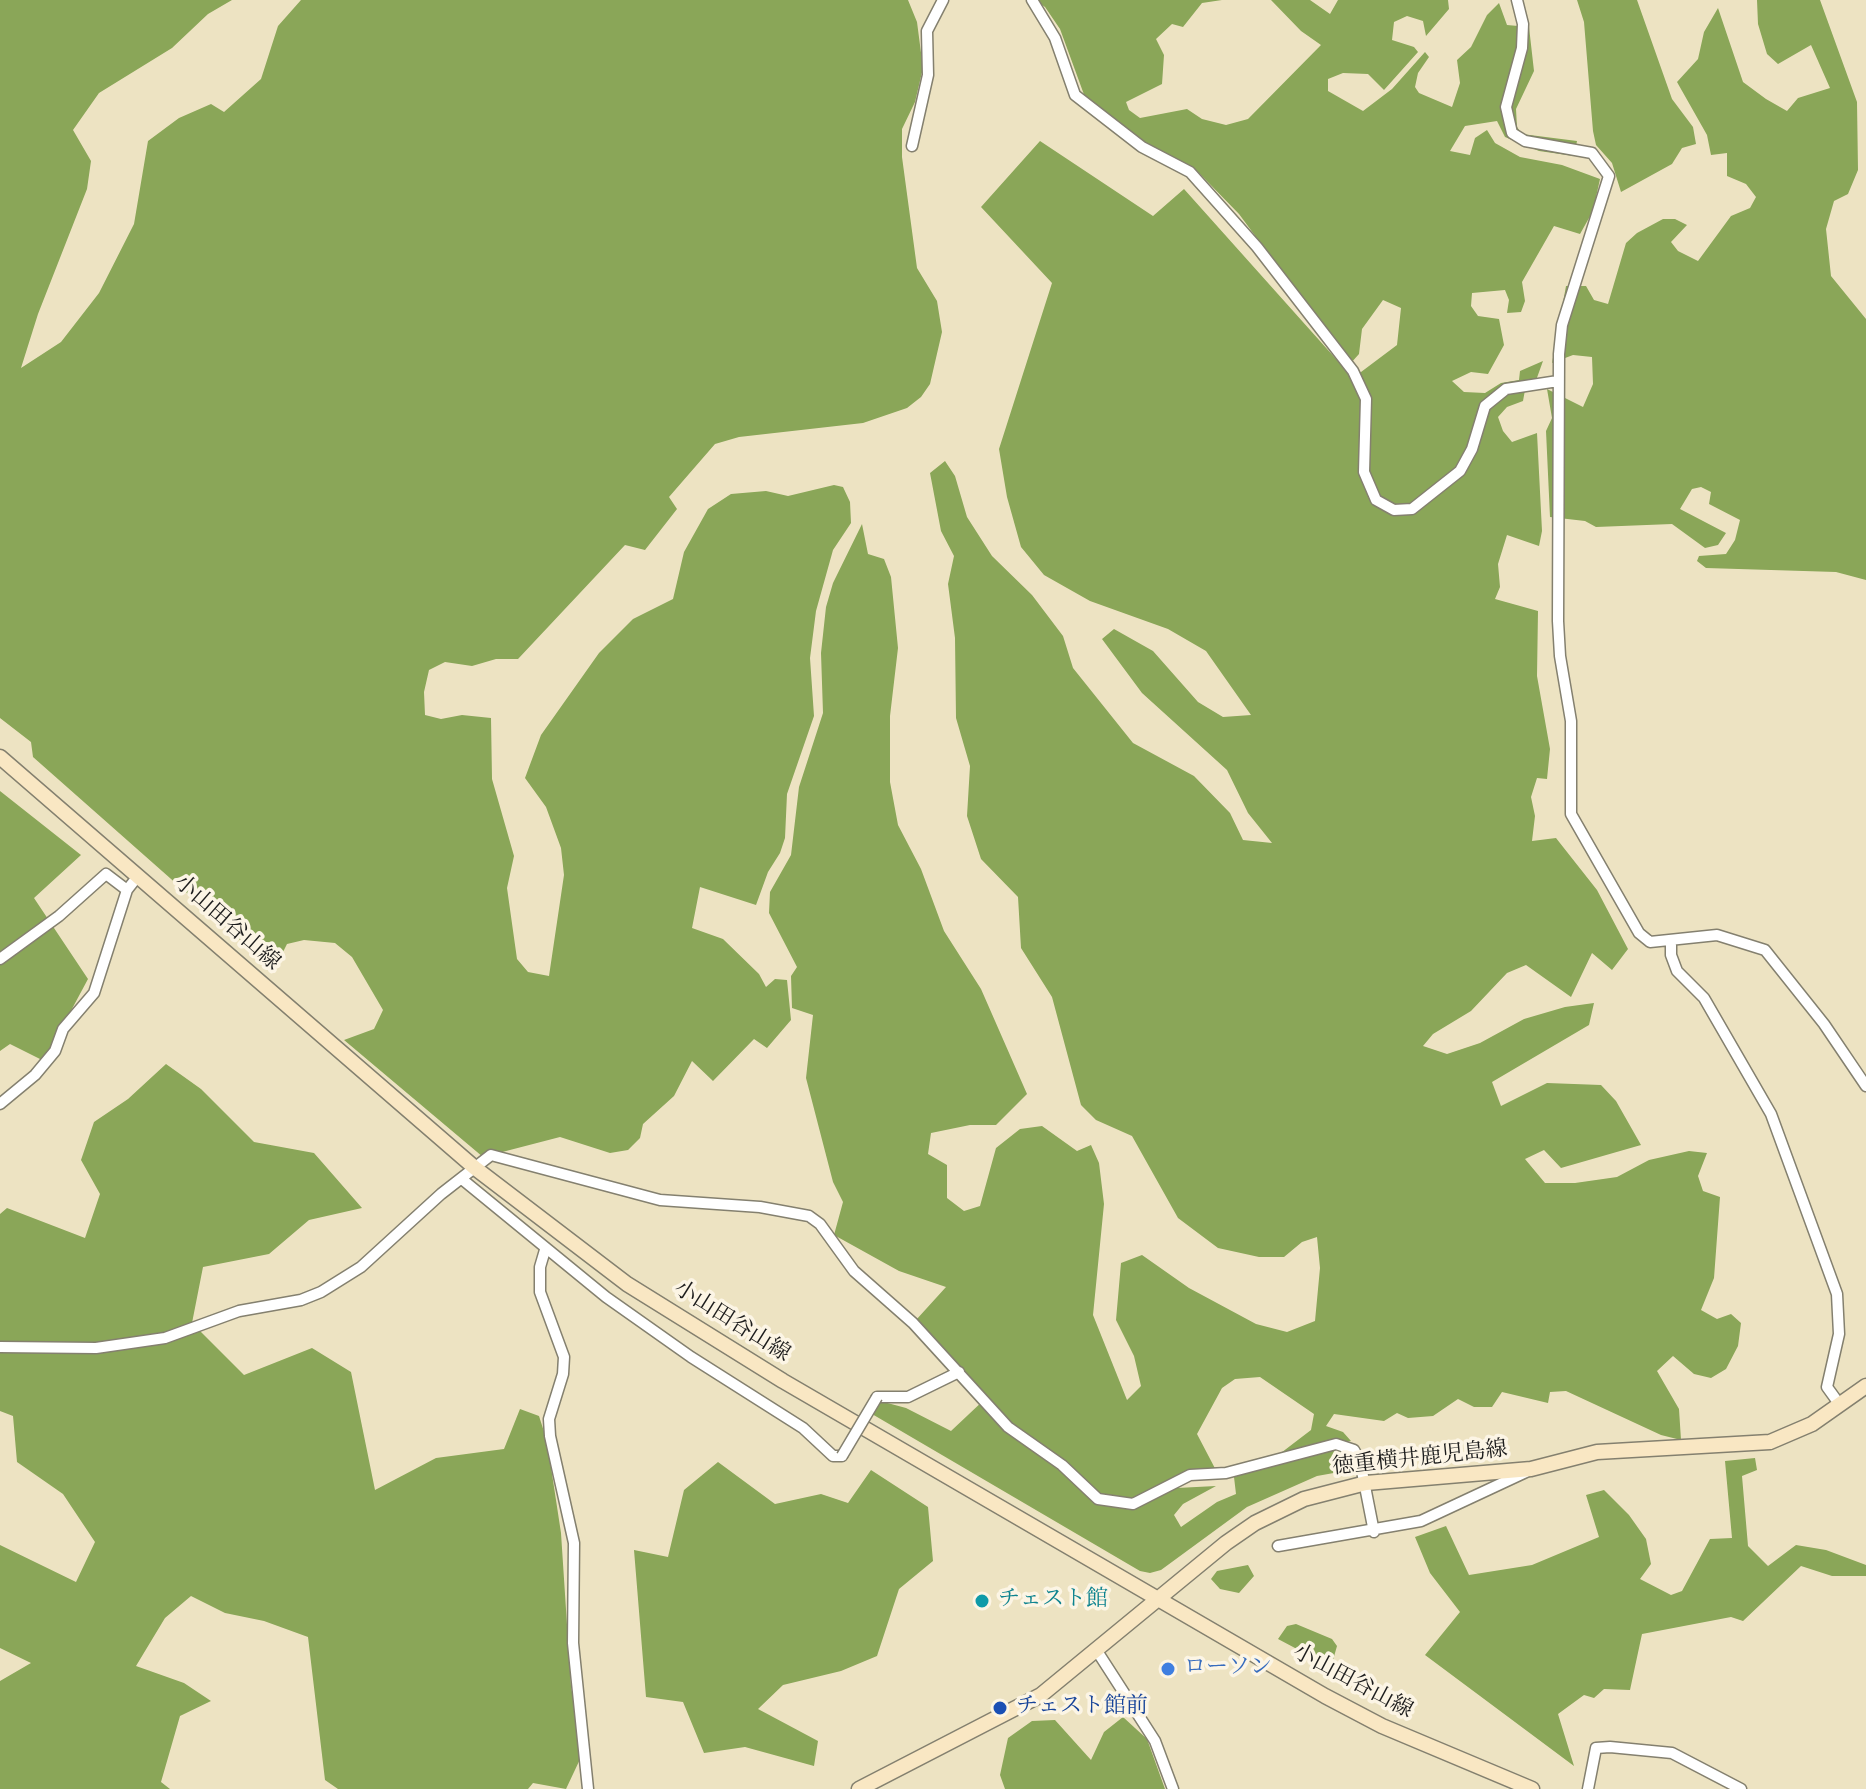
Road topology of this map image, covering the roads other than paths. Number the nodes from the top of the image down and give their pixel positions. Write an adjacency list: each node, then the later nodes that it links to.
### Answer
1 (943, 0): 4 (street)
2 (1032, 0): 5 (street)
3 (1517, 0): 5 (street)
4 (912, 146)
5 (1558, 381): 9 (street)
6 (0, 757): 7 (main road, 小山田谷山線)
7 (138, 876): 8 (street); 13 (main road, 小山田谷山線)
8 (127, 890): 10 (street); 12 (street)
9 (1671, 941): 11 (street); 19 (street)
10 (0, 959)
11 (1866, 1086)
12 (0, 1104)
13 (475, 1168): 14 (street); 17 (street); 24 (main road, 小山田谷山線)
14 (463, 1180): 15 (street); 16 (street)
15 (545, 1250): 17 (street, bridge); 26 (street)
16 (0, 1347)
17 (959, 1372): 21 (street)
18 (1866, 1386): 19 (main road, 徳重横井鹿児島線)
19 (1840, 1405): 20 (main road, 徳重横井鹿児島線)
20 (1531, 1469): 21 (main road, 徳重横井鹿児島線); 22 (street)
21 (1366, 1483): 22 (street); 24 (main road, 徳重横井鹿児島線)
22 (1374, 1532): 23 (street)
23 (1278, 1546)
24 (1157, 1600): 25 (main road, 徳重横井鹿児島線); 29 (main road, 小山田谷山線)
25 (1097, 1651): 27 (main road, 徳重横井鹿児島線); 28 (street)
26 (588, 1789)
27 (859, 1789)
28 (1173, 1789)
29 (1532, 1789)
30 (1588, 1789): 31 (street)
31 (1741, 1789)

